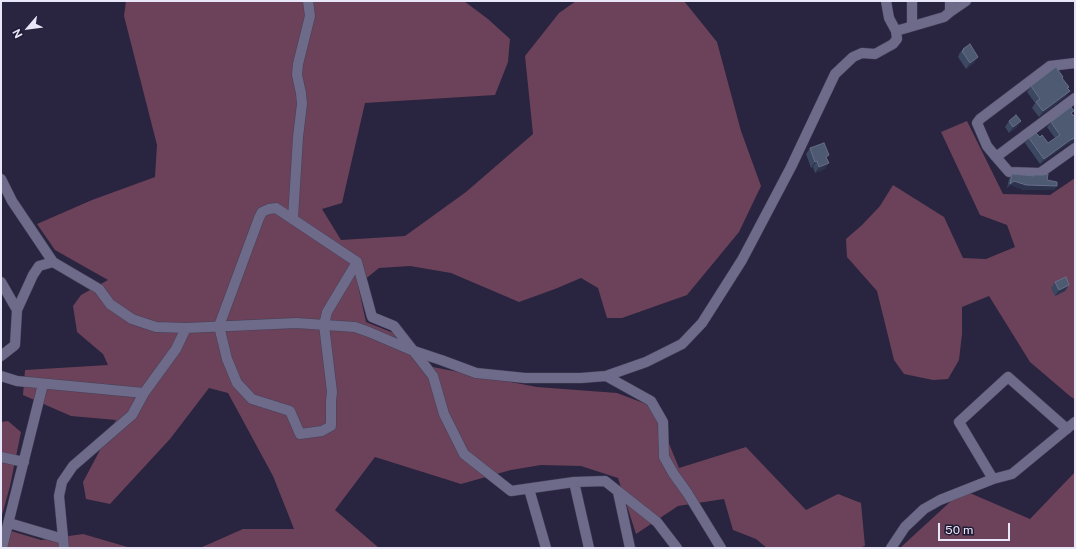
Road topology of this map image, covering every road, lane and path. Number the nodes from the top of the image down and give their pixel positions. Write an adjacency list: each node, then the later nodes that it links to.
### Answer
1 (308, 1): 14 (street)
2 (886, 1): 8 (street)
3 (912, 1): 7 (street)
4 (950, 1): 6 (street)
5 (966, 1): 6 (street)
6 (950, 12): 7 (street)
7 (912, 26): 8 (street)
8 (896, 31): 24 (street)
9 (1075, 63): 12 (street)
10 (1075, 98): 12 (street)
11 (1075, 148): 12 (street)
12 (996, 157)
13 (1, 179): 15 (street)
14 (293, 218): 16 (street); 20 (street)
15 (53, 262): 18 (street); 21 (street)
16 (357, 262): 19 (street); 22 (street)
17 (1, 282): 18 (street)
18 (17, 310): 23 (street)
19 (324, 325): 20 (street); 20 (street); 22 (street)
20 (219, 326): 21 (street)
21 (186, 328): 27 (street)
22 (412, 350): 24 (street); 33 (street)
23 (1, 356)
24 (606, 376): 37 (street)
25 (2, 379): 26 (street)
26 (43, 384): 27 (street); 30 (street)
27 (144, 392): 36 (street)
28 (1071, 426): 31 (street); 31 (street)
29 (1, 457): 30 (street)
30 (24, 462): 35 (street)
31 (993, 479): 43 (street)
32 (574, 482): 33 (street); 34 (street); 40 (street)
33 (529, 489): 39 (street)
34 (618, 492): 41 (street); 42 (street)
35 (9, 523): 36 (street); 38 (street)
36 (63, 544)
37 (717, 547)
38 (2, 548)
39 (546, 548)
40 (589, 548)
41 (630, 548)
42 (677, 548)
43 (891, 548)

